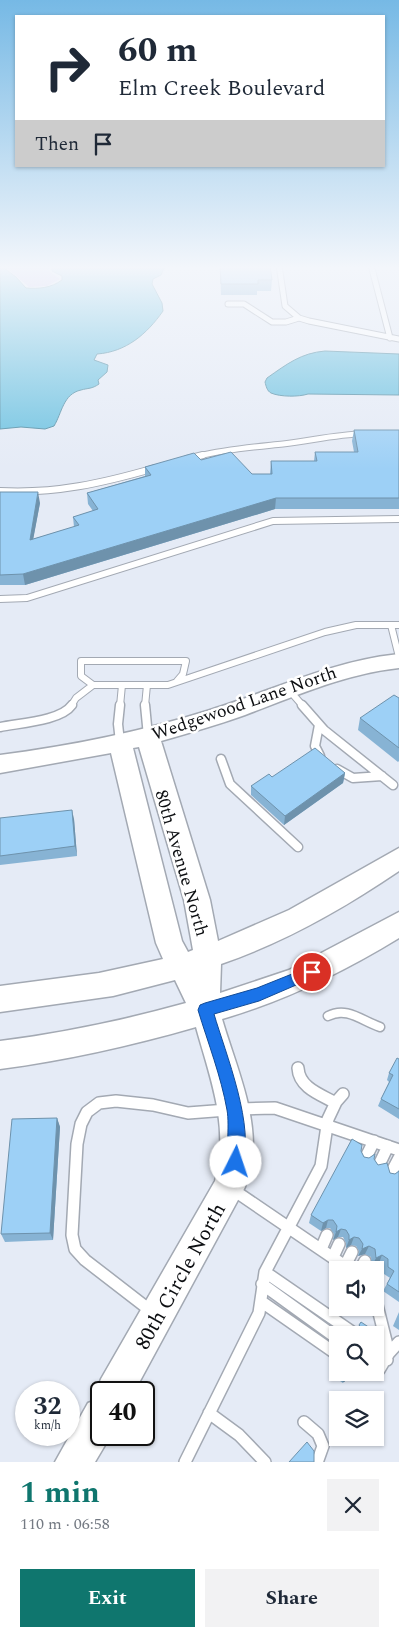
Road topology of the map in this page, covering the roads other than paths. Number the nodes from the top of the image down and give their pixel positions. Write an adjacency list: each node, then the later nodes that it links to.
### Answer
1 (368, 333): 3 (lane)
2 (389, 333): 3 (lane)
3 (390, 338): 4 (lane)
4 (399, 339)
5 (374, 434): 6 (lane)
6 (176, 462)
7 (167, 465): 8 (lane)
8 (0, 491)
9 (399, 519): 10 (lane)
10 (0, 599)
11 (395, 625): 12 (lane); 14 (lane)
12 (399, 657)
13 (399, 661): 18 (street, Wedgewood Lane North)
14 (177, 681): 15 (lane); 17 (lane)
15 (93, 685): 16 (lane); 20 (lane)
16 (122, 685): 17 (lane); 22 (lane)
17 (147, 685): 21 (lane)
18 (289, 690): 19 (lane); 21 (street, Wedgewood Lane North)
19 (318, 725): 25 (lane); 25 (lane)
20 (0, 727)
21 (148, 736): 22 (street, Wedgewood Lane North); 30 (street, 80th Avenue North)
22 (120, 743): 24 (street, Wedgewood Lane North); 31 (street, 80th Avenue North)
23 (222, 759): 27 (lane)
24 (0, 764)
25 (382, 776): 26 (lane)
26 (393, 785)
27 (298, 847)
28 (399, 858): 30 (street)
29 (399, 924): 33 (street)
30 (207, 956): 31 (street); 33 (street, 80th Avenue North)
31 (181, 965): 32 (street); 33 (street, 80th Avenue North)
32 (0, 999)
33 (205, 1010): 36 (street); 40 (street, 80th Circle North)
34 (328, 1016): 35 (lane)
35 (380, 1026)
36 (0, 1055)
37 (298, 1068): 39 (lane)
38 (343, 1094): 39 (lane)
39 (334, 1102): 41 (lane)
40 (234, 1109): 41 (lane); 49 (street, 80th Circle North); 61 (lane)
41 (326, 1126): 42 (lane); 50 (lane)
42 (374, 1141): 43 (lane); 46 (lane)
43 (388, 1146): 44 (lane); 47 (lane)
44 (399, 1150)
45 (399, 1158): 48 (lane)
46 (365, 1159)
47 (378, 1167)
48 (390, 1175)
49 (229, 1187): 50 (lane); 61 (street, 80th Circle North)
50 (289, 1226): 53 (lane); 58 (lane)
51 (327, 1235): 53 (lane)
52 (340, 1244): 55 (lane)
53 (320, 1249): 55 (lane)
54 (352, 1252): 57 (lane)
55 (333, 1257): 56 (lane)
56 (338, 1261)
57 (350, 1261)
58 (265, 1272): 59 (lane); 63 (lane)
59 (262, 1284): 60 (lane); 64 (lane)
60 (262, 1302): 66 (lane); 71 (lane)
61 (158, 1316): 70 (street, 80th Circle North)
62 (379, 1316): 68 (lane)
63 (343, 1326)
64 (329, 1332)
65 (399, 1342): 68 (lane)
66 (329, 1349)
67 (384, 1355): 68 (lane)
68 (388, 1357): 69 (lane)
69 (384, 1361)
70 (120, 1381)
71 (209, 1413): 76 (lane); 77 (lane)
72 (304, 1422): 74 (lane)
73 (90, 1435): 75 (street)
74 (318, 1460)
75 (74, 1462)
76 (185, 1462)
77 (265, 1462)

